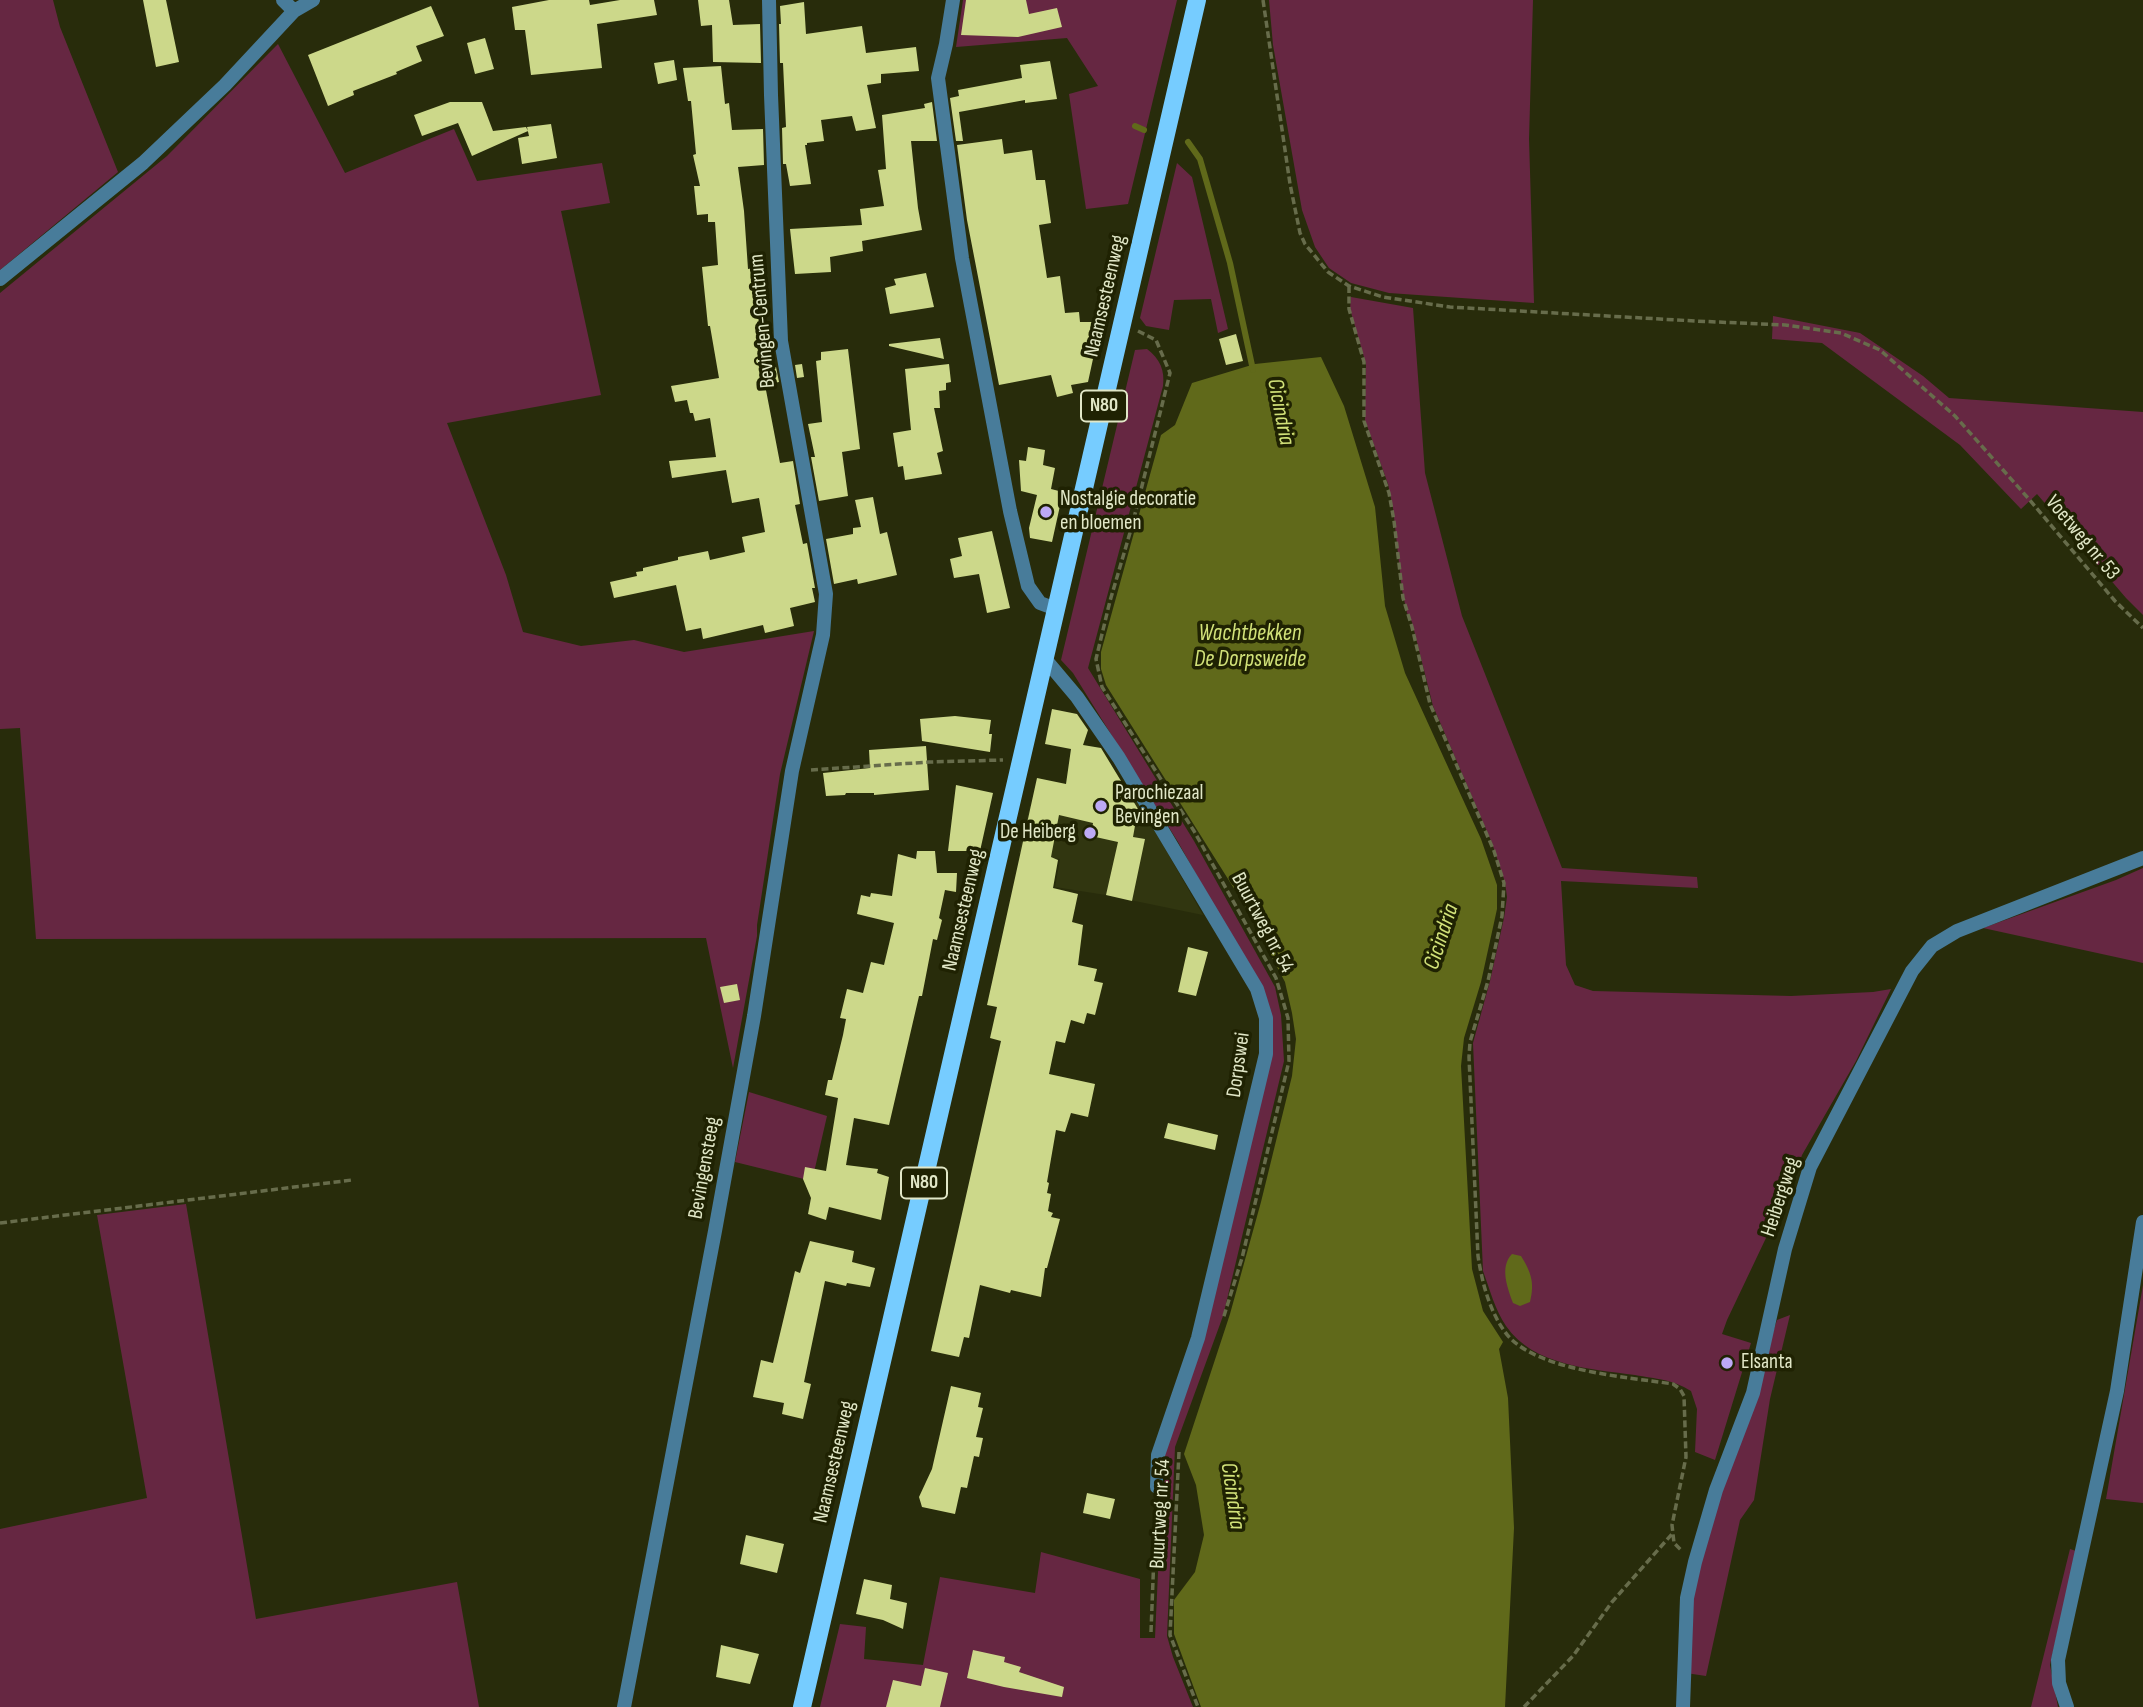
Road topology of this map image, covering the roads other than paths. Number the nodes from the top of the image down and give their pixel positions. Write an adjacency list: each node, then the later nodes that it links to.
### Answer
1 (313, 0): 5 (street)
2 (769, 0): 8 (street, Bevingen-Centrum)
3 (953, 0): 7 (street)
4 (1197, 0): 7 (main road, Naamsesteenweg / N80)
5 (289, 5): 6 (street)
6 (0, 279)
7 (1056, 609): 9 (main road, Naamsesteenweg / N80)
8 (823, 635): 13 (street, Bevingensteeg)
9 (1045, 659): 12 (street, Dorpswei); 14 (main road, Naamsesteenweg / N80)
10 (2143, 858): 15 (street, Heibergweg)
11 (2143, 1222): 16 (street)
12 (1157, 1487)
13 (624, 1707)
14 (802, 1707)
15 (1683, 1707)
16 (2067, 1707)

